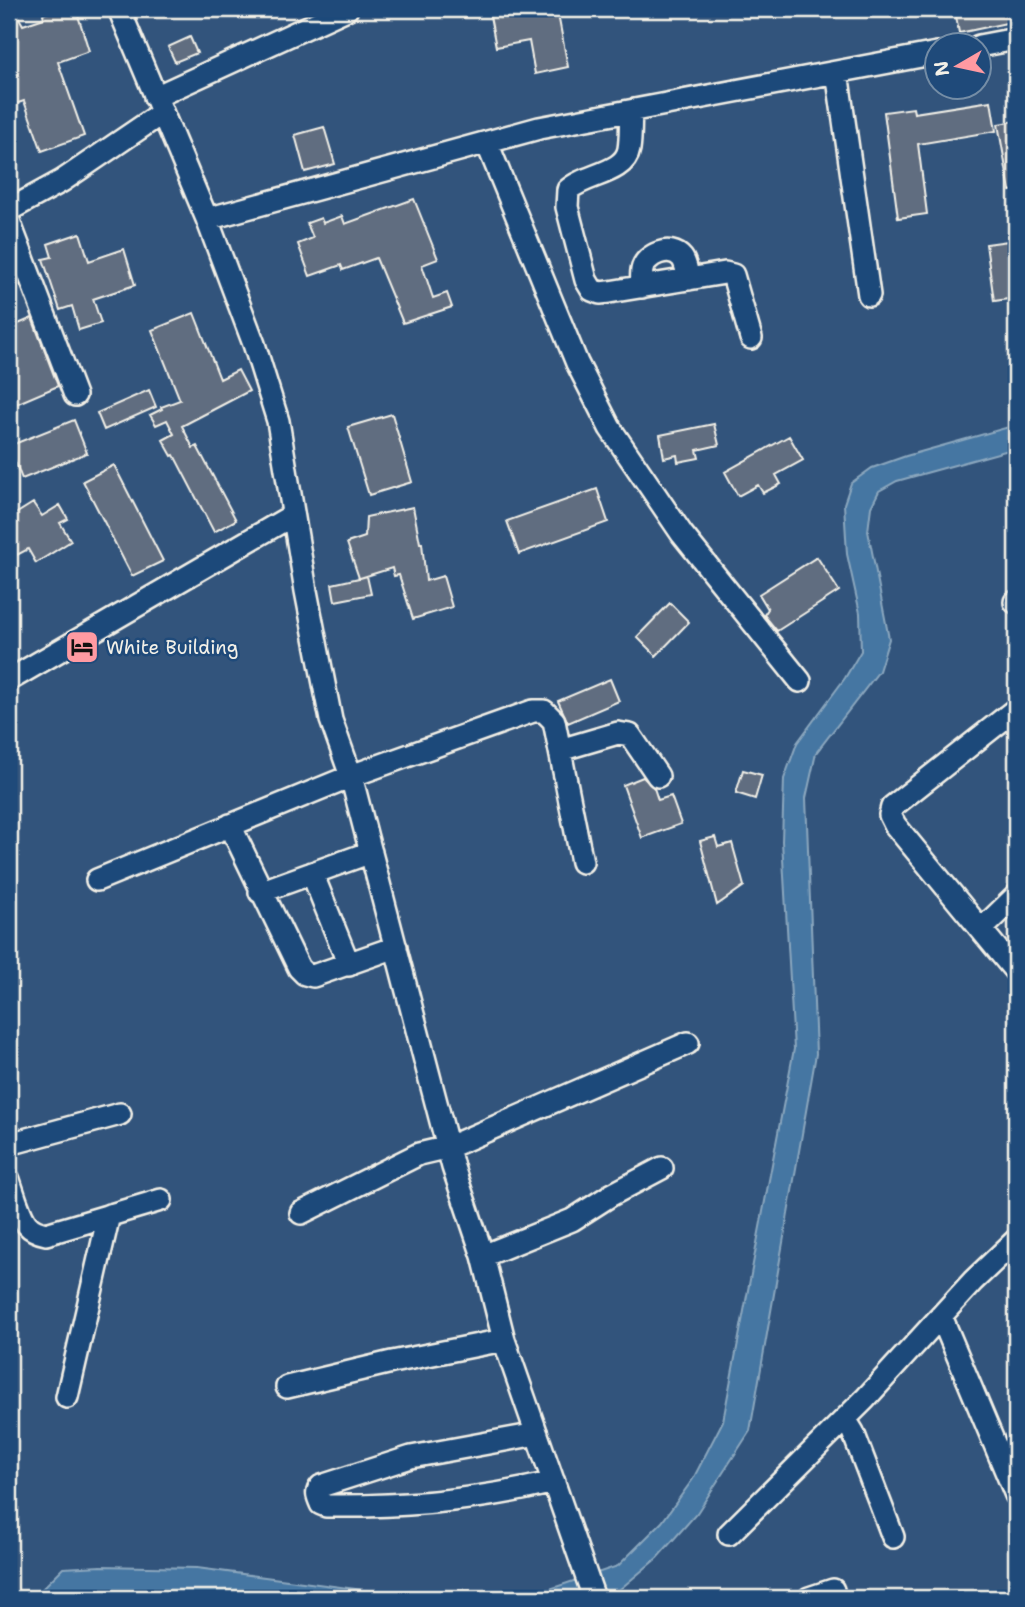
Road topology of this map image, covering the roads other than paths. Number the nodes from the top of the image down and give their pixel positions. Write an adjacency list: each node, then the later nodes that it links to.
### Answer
1 (119, 9): 7 (street)
2 (347, 9): 7 (street)
3 (1016, 38): 4 (street)
4 (993, 43)
5 (923, 56): 6 (street)
6 (837, 72): 8 (street); 15 (street)
7 (158, 105): 10 (street); 11 (street)
8 (631, 111): 9 (street); 14 (street)
9 (487, 143): 11 (street); 20 (street)
10 (9, 210)
11 (207, 219): 18 (street)
12 (9, 221): 17 (street)
13 (689, 279): 14 (street); 14 (street); 16 (street)
14 (642, 287)
15 (869, 295)
16 (751, 338)
17 (75, 395)
18 (293, 515): 19 (street); 23 (street)
19 (9, 680)
20 (800, 681)
21 (1016, 709): 32 (street)
22 (560, 750): 23 (street); 24 (street); 27 (street)
23 (351, 776): 25 (street); 26 (street)
24 (658, 776)
25 (230, 825): 29 (street); 30 (street)
26 (371, 852): 28 (street); 33 (street)
27 (582, 862)
28 (312, 873): 30 (street); 34 (street)
29 (97, 880)
30 (260, 892): 34 (street)
31 (1016, 896): 32 (street)
32 (982, 929): 35 (street)
33 (396, 947): 34 (street); 39 (street)
34 (349, 965)
35 (1016, 971)
36 (688, 1043): 39 (street)
37 (120, 1114): 38 (street)
38 (9, 1144)
39 (449, 1147): 44 (street); 47 (street)
40 (662, 1168): 47 (street)
41 (9, 1180): 43 (street)
42 (161, 1200): 45 (street)
43 (13, 1203): 45 (street)
44 (301, 1213)
45 (109, 1215): 51 (street)
46 (1016, 1240): 48 (street)
47 (483, 1256): 49 (street)
48 (941, 1316): 52 (street); 55 (street)
49 (504, 1340): 50 (street); 53 (street)
50 (287, 1387)
51 (67, 1397)
52 (845, 1419): 56 (street); 57 (street)
53 (537, 1434): 54 (street); 54 (street)
54 (554, 1482): 59 (street)
55 (1016, 1495)
56 (729, 1534)
57 (892, 1537)
58 (833, 1590): 60 (street)
59 (594, 1598)
60 (809, 1598)

